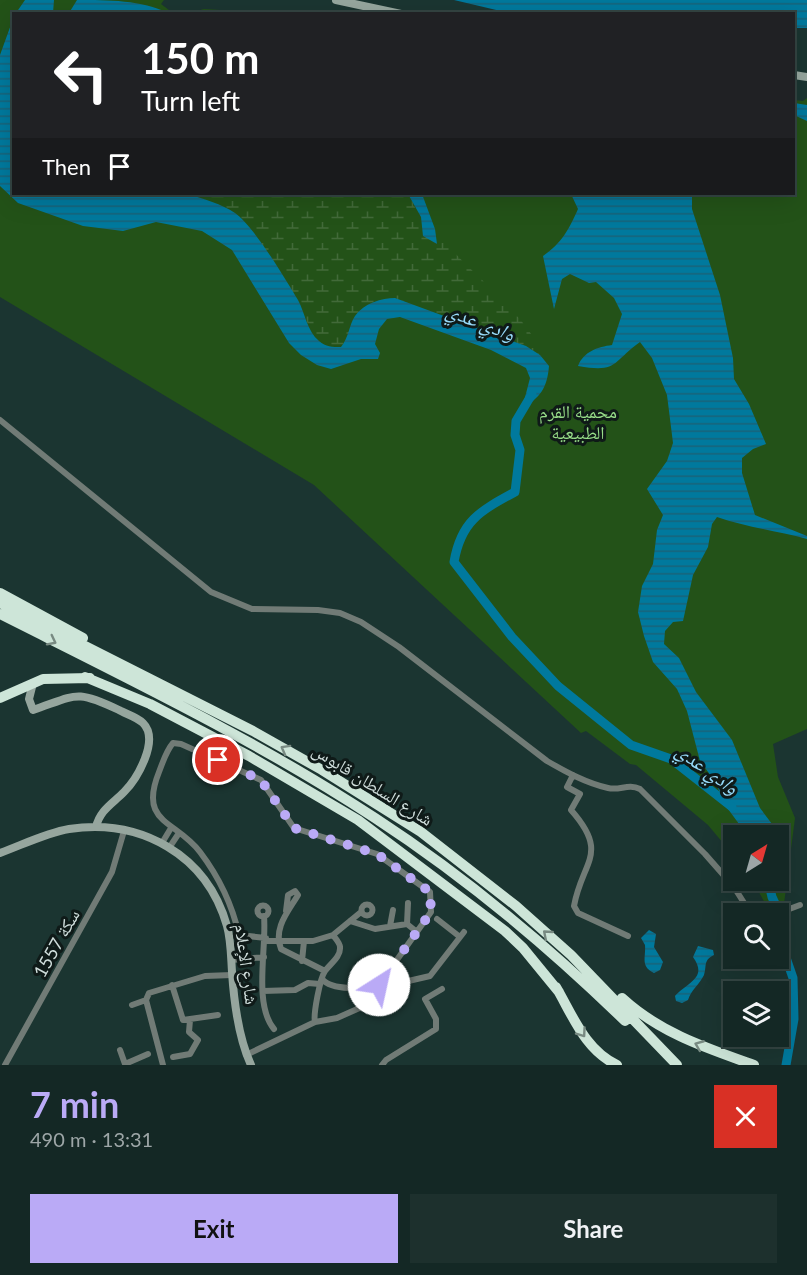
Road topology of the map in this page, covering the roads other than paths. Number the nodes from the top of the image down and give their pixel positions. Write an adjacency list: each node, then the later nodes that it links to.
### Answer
1 (336, 0): 2 (main road)
2 (392, 12)
3 (0, 420): 15 (street)
4 (0, 593): 7 (highway)
5 (0, 603): 7 (highway, شارع السلطان قابوس)
6 (0, 614): 13 (highway, شارع السلطان قابوس, one-way to 13)
7 (115, 660): 40 (highway, شارع السلطان قابوس, one-way to 7)
8 (85, 677): 9 (highway); 13 (highway); 50 (highway)
9 (33, 682): 10 (highway); 12 (main road)
10 (10, 692): 11 (highway); 12 (main road)
11 (0, 698)
12 (29, 699): 16 (main road)
13 (214, 722): 14 (highway, شارع السلطان قابوس)
14 (304, 774): 50 (highway); 66 (highway, شارع السلطان قابوس)
15 (573, 776): 23 (street); 36 (street)
16 (96, 827): 18 (main road, شارع الإعلام); 21 (main road, شارع الإعلام)
17 (171, 828): 19 (street); 20 (street); 34 (street)
18 (124, 831): 20 (main road, شارع الإعلام); 61 (street, سكة 1557)
19 (178, 833): 20 (street); 37 (street)
20 (166, 845): 42 (main road, شارع الإعلام)
21 (0, 853)
22 (408, 903): 32 (street)
23 (744, 903)
24 (800, 905): 25 (street)
25 (789, 909)
26 (393, 910): 33 (street)
27 (286, 911): 38 (street)
28 (361, 912): 31 (street)
29 (264, 916): 37 (street)
30 (437, 919): 55 (street)
31 (350, 921): 33 (street); 35 (street)
32 (407, 924): 33 (street); 34 (street)
33 (390, 926)
34 (417, 932): 46 (street)
35 (333, 935): 39 (street); 44 (street)
36 (628, 936)
37 (266, 940): 38 (street); 41 (street)
38 (278, 941): 39 (street); 43 (street)
39 (304, 941): 43 (street)
40 (571, 955): 67 (highway, شارع السلطان قابوس); 68 (highway, one-way to 40)
41 (264, 957): 42 (street); 49 (street)
42 (231, 960): 45 (main road, شارع الإعلام)
43 (302, 961): 44 (street)
44 (325, 971): 46 (street)
45 (232, 975): 47 (street); 58 (main road, شارع الإعلام)
46 (321, 981): 49 (street); 55 (street)
47 (172, 985): 51 (street); 54 (street)
48 (442, 989): 64 (street)
49 (263, 991): 56 (street)
50 (559, 992): 65 (highway, one-way to 65)
51 (146, 1000): 52 (street); 60 (street)
52 (132, 1005)
53 (218, 1015): 54 (street)
54 (190, 1020): 59 (street)
55 (315, 1022): 58 (street)
56 (274, 1029)
57 (120, 1050): 62 (street)
58 (246, 1055): 63 (main road, شارع الإعلام)
59 (173, 1057)
60 (160, 1064)
61 (5, 1065)
62 (147, 1065)
63 (250, 1065)
64 (382, 1065)
65 (617, 1065)
66 (667, 1065)
67 (677, 1065)
68 (754, 1065)

